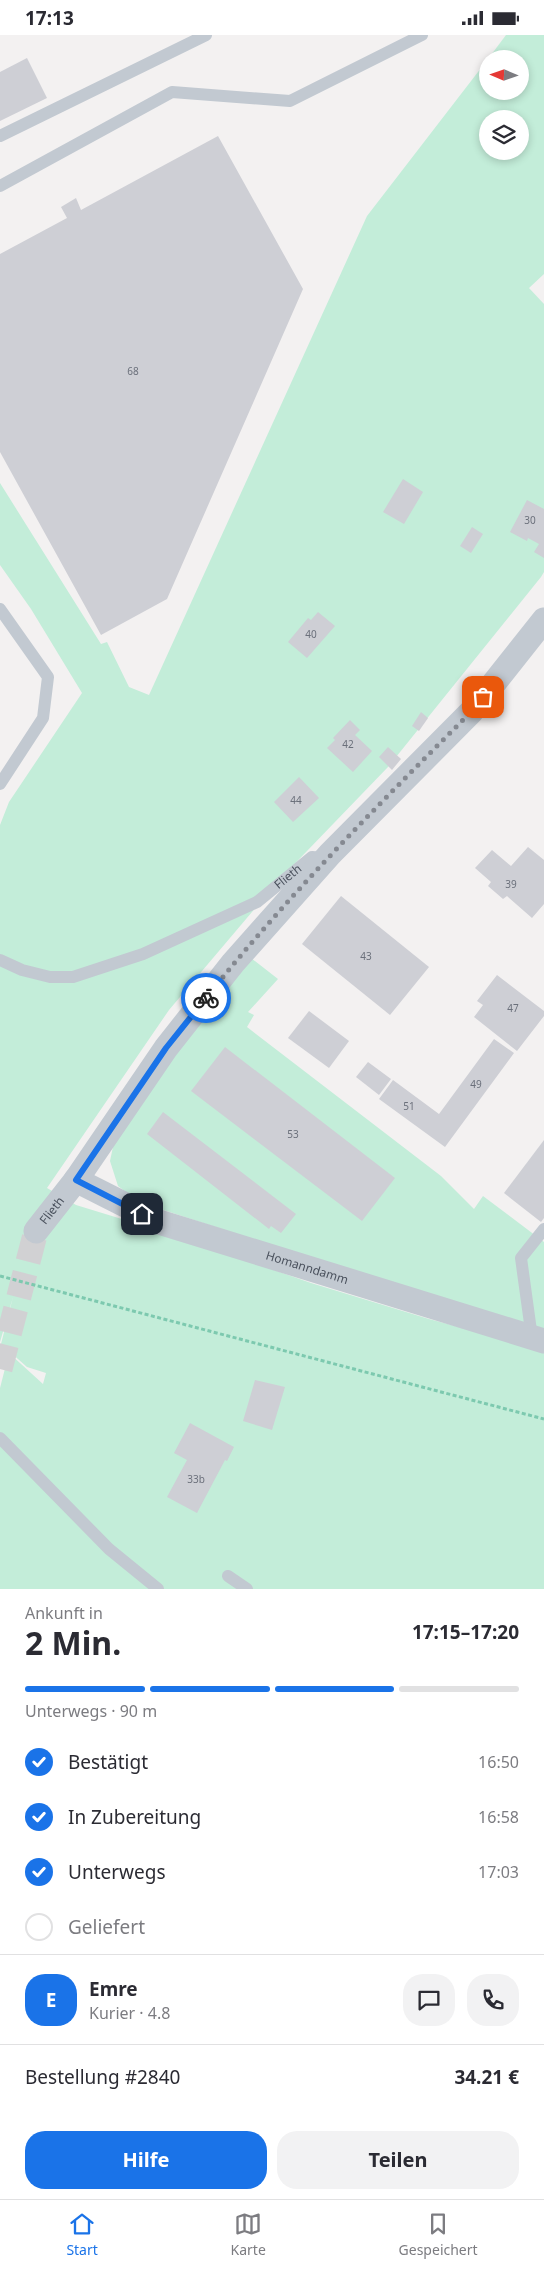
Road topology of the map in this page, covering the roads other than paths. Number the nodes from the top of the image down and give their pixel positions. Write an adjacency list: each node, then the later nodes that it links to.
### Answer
1 (206, 35): 3 (lane)
2 (422, 35): 4 (lane)
3 (0, 136)
4 (0, 186)
5 (0, 609): 7 (lane)
6 (544, 620): 8 (street, Flieth)
7 (0, 784)
8 (326, 858): 9 (lane, Flieth); 10 (street, Flieth)
9 (0, 960)
10 (76, 1180): 12 (street, Flieth); 13 (street, Homanndamm)
11 (544, 1229): 13 (lane)
12 (36, 1231)
13 (538, 1340)
14 (0, 1438): 16 (lane)
15 (228, 1575): 17 (lane)
16 (158, 1589)
17 (247, 1589)

